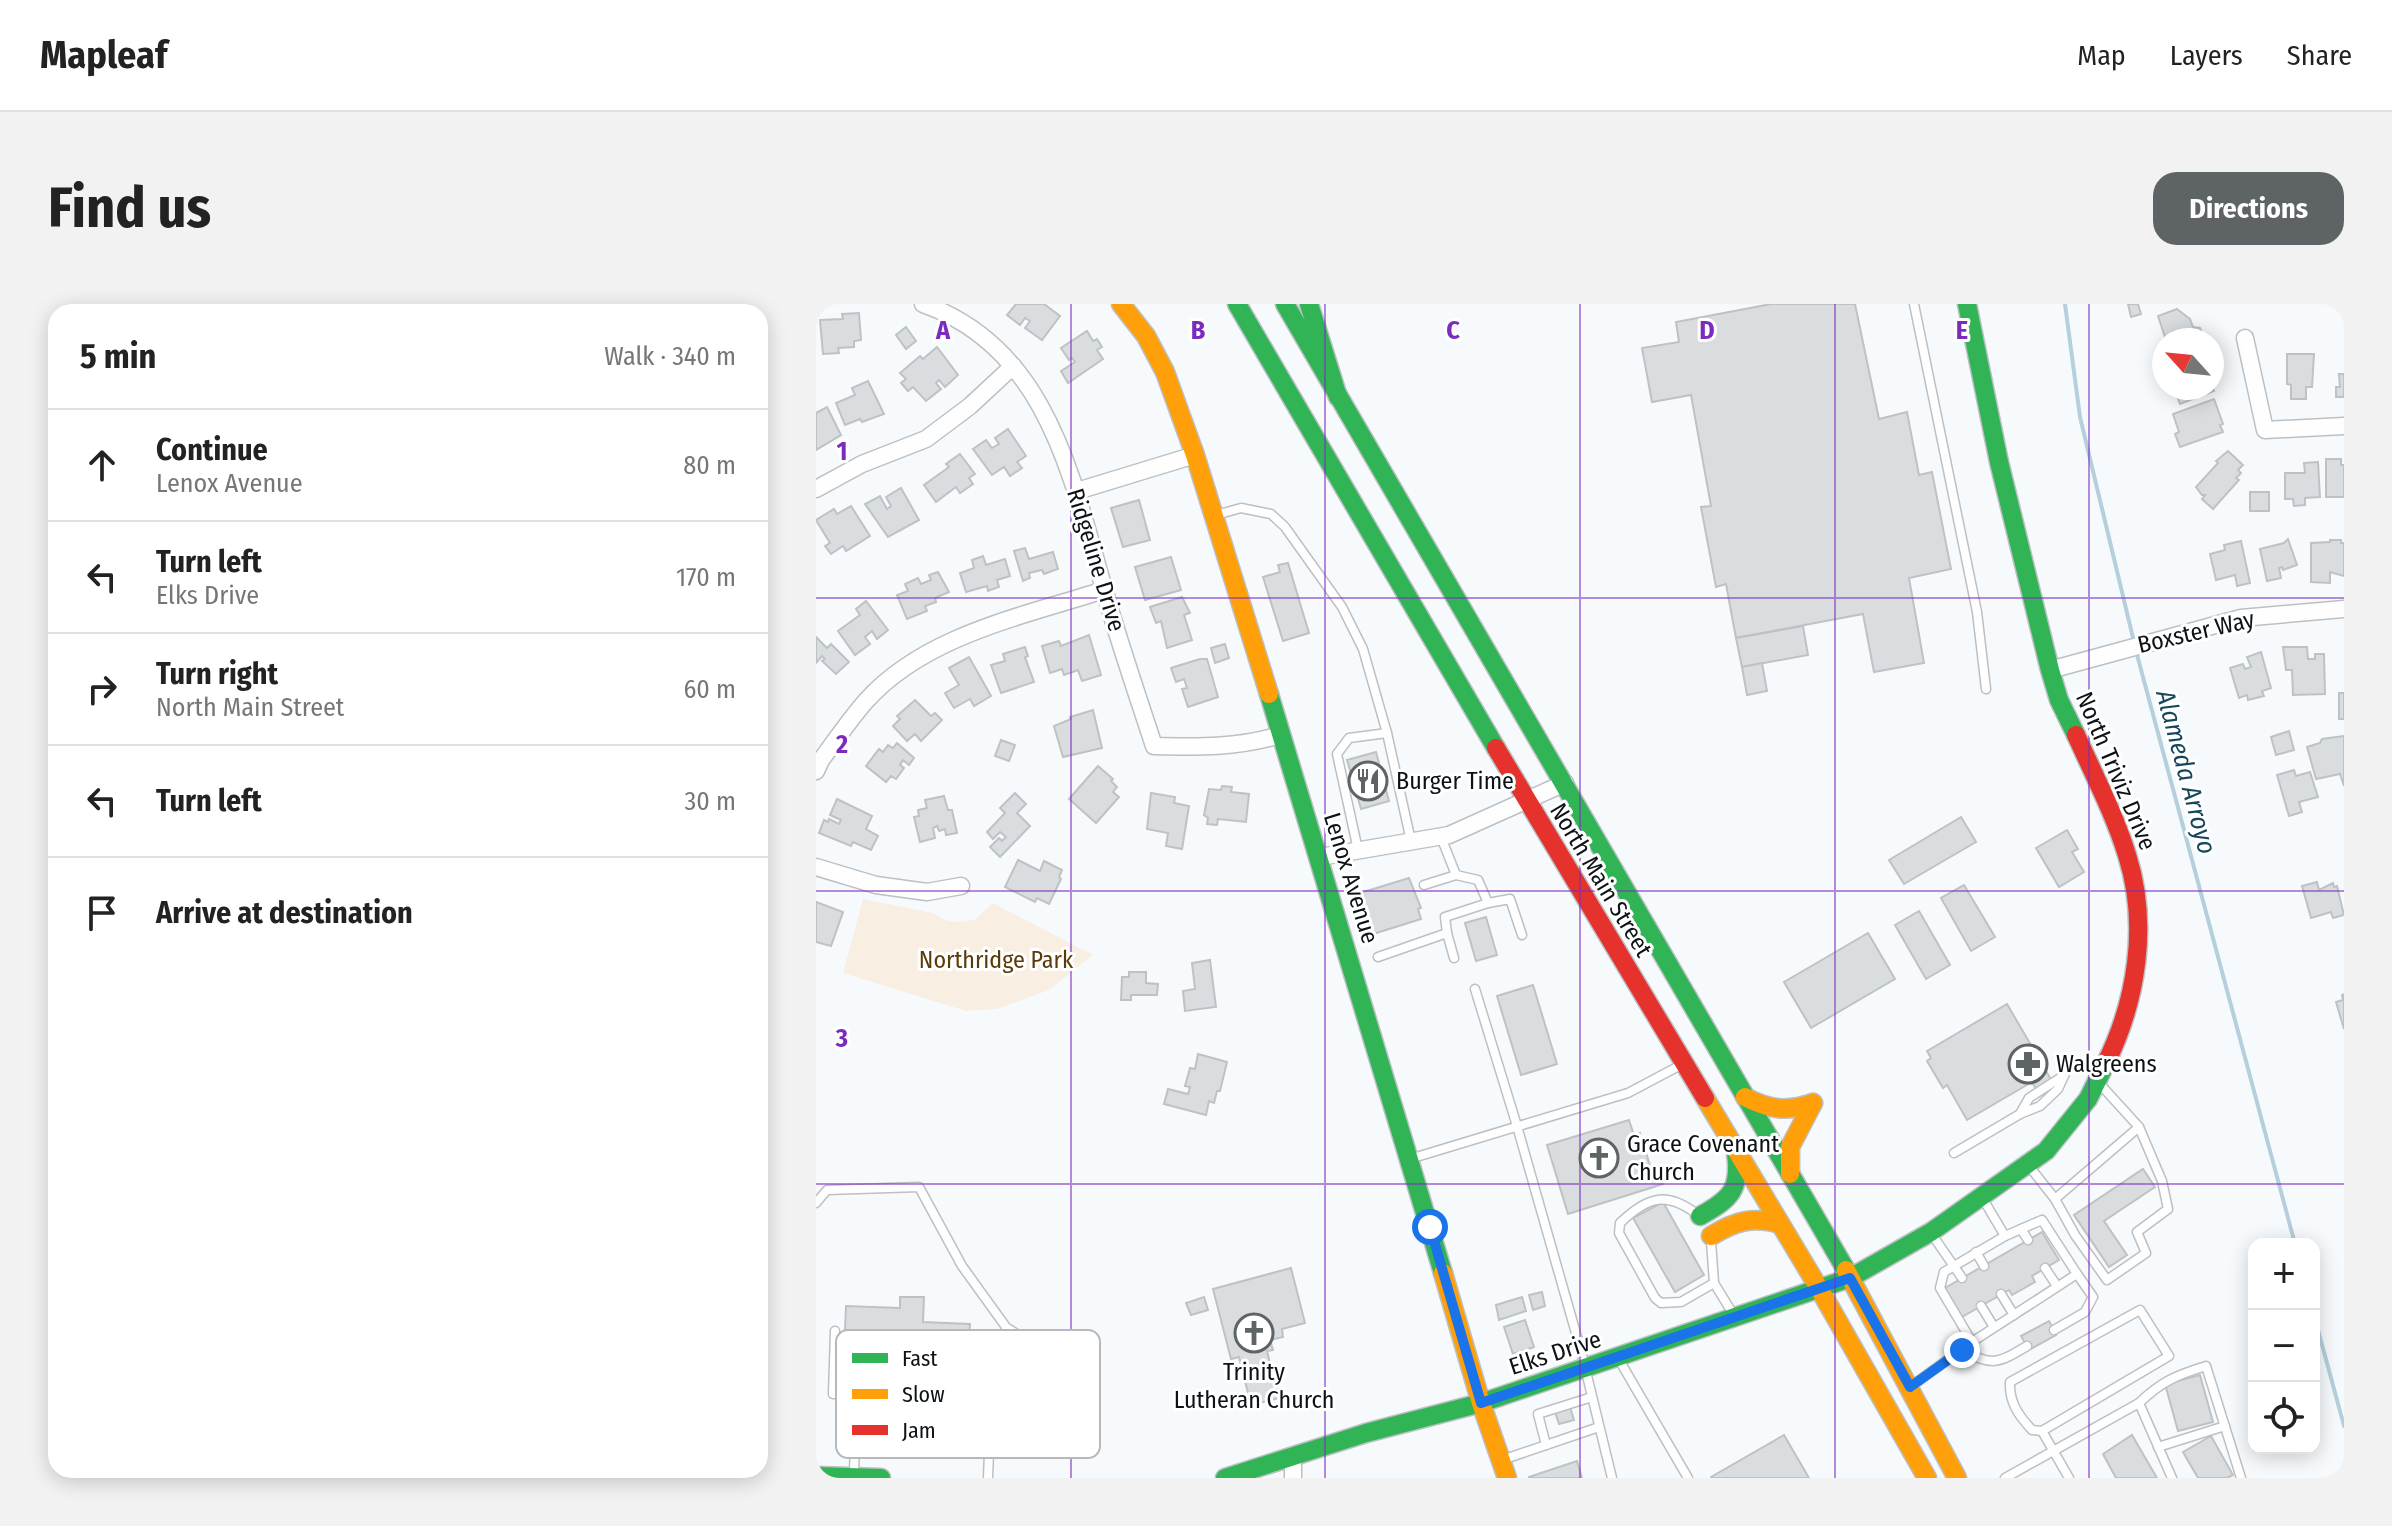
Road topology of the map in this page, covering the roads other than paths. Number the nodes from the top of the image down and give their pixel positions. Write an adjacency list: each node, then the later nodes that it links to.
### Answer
1 (923, 304): 9 (street, Ridgeline Drive)
2 (1121, 304): 12 (main road, Lenox Avenue)
3 (1237, 304): 24 (main road, North Main Street)
4 (1285, 304): 10 (main road, North Main Street)
5 (1309, 304): 10 (main road)
6 (1914, 304): 19 (lane)
7 (1967, 304): 18 (main road, North Triviz Drive)
8 (2245, 338): 11 (street)
9 (1013, 366): 13 (street); 14 (street, Ridgeline Drive)
10 (1338, 397): 23 (main road, North Main Street)
11 (2344, 426)
12 (1195, 455): 14 (street); 15 (main road, Lenox Avenue)
13 (816, 489)
14 (1077, 491): 16 (street, Ridgeline Drive)
15 (1213, 516): 20 (lane); 21 (main road, Lenox Avenue)
16 (1104, 590): 21 (street, Ridgeline Drive); 22 (street)
17 (2344, 609): 18 (street, Boxster Way)
18 (2050, 670): 41 (main road, North Triviz Drive)
19 (1986, 689)
20 (1387, 733): 26 (lane); 27 (lane)
21 (1280, 735): 28 (main road, Lenox Avenue)
22 (816, 771)
23 (1565, 783): 24 (street); 42 (main road, North Main Street)
24 (1526, 800): 25 (street); 39 (main road, North Main Street)
25 (1441, 837): 26 (street); 30 (lane)
26 (1411, 842): 27 (street)
27 (1358, 850): 28 (street)
28 (1320, 857): 47 (main road, Lenox Avenue)
29 (816, 867): 32 (street)
30 (1456, 875): 31 (lane); 33 (lane)
31 (1424, 885)
32 (961, 886)
33 (1488, 903): 34 (lane); 35 (lane)
34 (1447, 933): 36 (lane); 37 (lane)
35 (1522, 935)
36 (1378, 957)
37 (1454, 958)
38 (1475, 989): 43 (lane)
39 (1683, 1063): 43 (lane); 45 (main road, North Main Street)
40 (2070, 1063): 46 (lane)
41 (2097, 1080): 44 (lane); 48 (main road, North Triviz Drive)
42 (1745, 1097): 49 (main road, North Main Street); 49 (main road)
43 (1517, 1126): 47 (lane); 84 (lane)
44 (2139, 1127): 51 (lane); 51 (lane)
45 (1736, 1150): 53 (main road); 54 (main road, North Main Street)
46 (1954, 1153)
47 (1410, 1159): 88 (main road, Lenox Avenue)
48 (2028, 1165): 50 (main road, North Triviz Drive); 51 (lane)
49 (1790, 1174): 65 (main road, North Main Street)
50 (1982, 1198): 56 (main road, North Triviz Drive); 58 (lane)
51 (2055, 1199)
52 (816, 1203): 74 (lane)
53 (1700, 1216): 57 (lane); 67 (lane)
54 (1780, 1224): 57 (main road); 69 (main road, North Main Street)
55 (2021, 1229): 58 (lane); 59 (lane); 64 (lane)
56 (1931, 1232): 61 (lane); 65 (main road, North Triviz Drive)
57 (1711, 1236): 67 (lane)
58 (2005, 1236): 60 (lane)
59 (2028, 1240)
60 (1976, 1252): 61 (lane); 62 (lane)
61 (1954, 1266): 66 (lane); 80 (lane)
62 (1984, 1266)
63 (2045, 1268): 68 (lane)
64 (2077, 1274): 68 (lane); 78 (lane)
65 (1850, 1278): 69 (main road, Elks Drive); 85 (main road, North Main Street)
66 (1962, 1278)
67 (1714, 1283): 73 (lane)
68 (2057, 1286): 72 (lane)
69 (1820, 1290): 73 (main road, Elks Drive); 107 (main road, North Main Street)
70 (2001, 1294): 72 (lane)
71 (1981, 1306): 75 (lane)
72 (2014, 1315): 75 (lane)
73 (1736, 1318): 83 (main road, Elks Drive)
74 (1006, 1327): 76 (lane); 77 (lane)
75 (1994, 1327): 80 (lane)
76 (1006, 1330)
77 (1011, 1330)
78 (2054, 1330)
79 (835, 1331): 86 (lane)
80 (1972, 1342): 82 (lane)
81 (2027, 1346): 82 (lane)
82 (1962, 1350): 85 (lane)
83 (1618, 1358): 84 (main road, Elks Drive); 106 (lane)
84 (1586, 1368): 87 (lane); 88 (main road, Elks Drive)
85 (1910, 1387): 108 (main road, North Main Street)
86 (836, 1394)
87 (1592, 1397): 91 (lane); 93 (lane)
88 (1481, 1403): 96 (main road, Elks Drive); 98 (main road, Lenox Avenue)
89 (2139, 1403): 90 (lane); 94 (lane); 95 (lane)
90 (2225, 1426): 94 (lane); 112 (lane)
91 (1599, 1427): 93 (lane); 105 (lane)
92 (2042, 1431): 92 (lane); 95 (lane)
93 (1546, 1445): 98 (lane)
94 (2158, 1447): 111 (lane)
95 (2053, 1451): 109 (lane); 110 (lane)
96 (1293, 1456): 103 (main road, Elks Drive); 104 (street)
97 (989, 1458): 102 (lane)
98 (1504, 1469)
99 (816, 1476): 100 (main road)
100 (854, 1477): 101 (main road)
101 (881, 1478)
102 (988, 1478)
103 (1225, 1478)
104 (1293, 1478)
105 (1612, 1478)
106 (1688, 1478)
107 (1927, 1478)
108 (1957, 1478)
109 (2005, 1478)
110 (2069, 1478)
111 (2172, 1478)
112 (2241, 1478)

